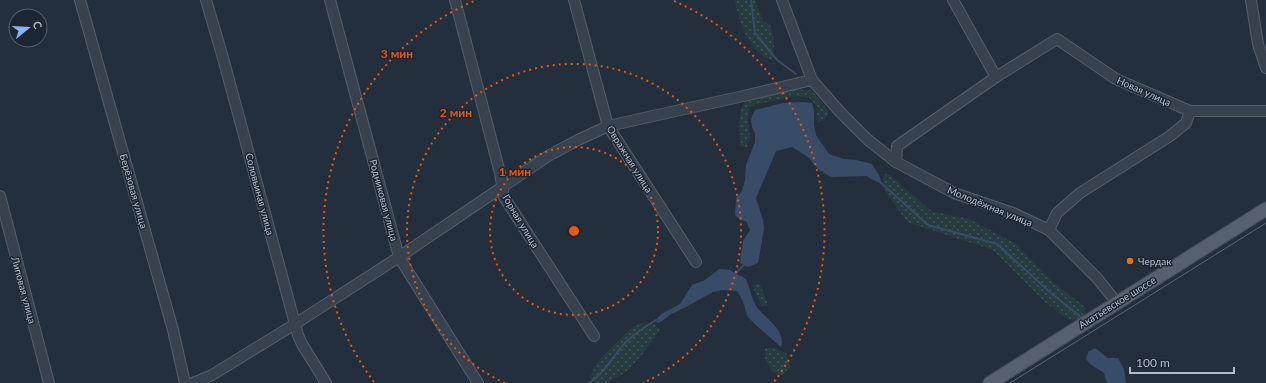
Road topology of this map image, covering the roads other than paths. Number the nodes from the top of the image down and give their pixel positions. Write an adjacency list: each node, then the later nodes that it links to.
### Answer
1 (80, 0): 27 (street, Берёзовая улица)
2 (206, 0): 24 (street, Соловьиная улица)
3 (330, 0): 21 (street, Родниковая улица)
4 (455, 0): 16 (street, Горная улица)
5 (574, 0): 14 (street, Овражная улица)
6 (782, 0): 11 (street, Молодёжная улица)
7 (953, 0): 10 (street)
8 (1251, 0): 9 (street)
9 (1266, 68)
10 (996, 77): 12 (street, Новая улица); 15 (street, Новая улица)
11 (812, 80): 14 (street); 15 (street, Молодёжная улица)
12 (1190, 111): 13 (street, Новая улица); 19 (street)
13 (1266, 111)
14 (608, 126): 16 (street); 22 (street, Овражная улица)
15 (896, 162): 19 (street, Молодёжная улица)
16 (502, 186): 21 (street); 25 (street, Горная улица)
17 (0, 196): 20 (street, Липовая улица)
18 (1266, 209): 23 (main road, Акатьевское шоссе)
19 (1050, 230): 23 (street, Молодёжная улица)
20 (4, 232): 26 (street, Липовая улица)
21 (399, 258): 24 (street); 30 (street, Родниковая улица)
22 (696, 262)
23 (1117, 303): 31 (main road, Акатьевское шоссе)
24 (295, 324): 28 (street); 29 (street, Соловьиная улица)
25 (594, 336)
26 (49, 383)
27 (185, 383)
28 (193, 383)
29 (326, 383)
30 (478, 383)
31 (990, 383)

